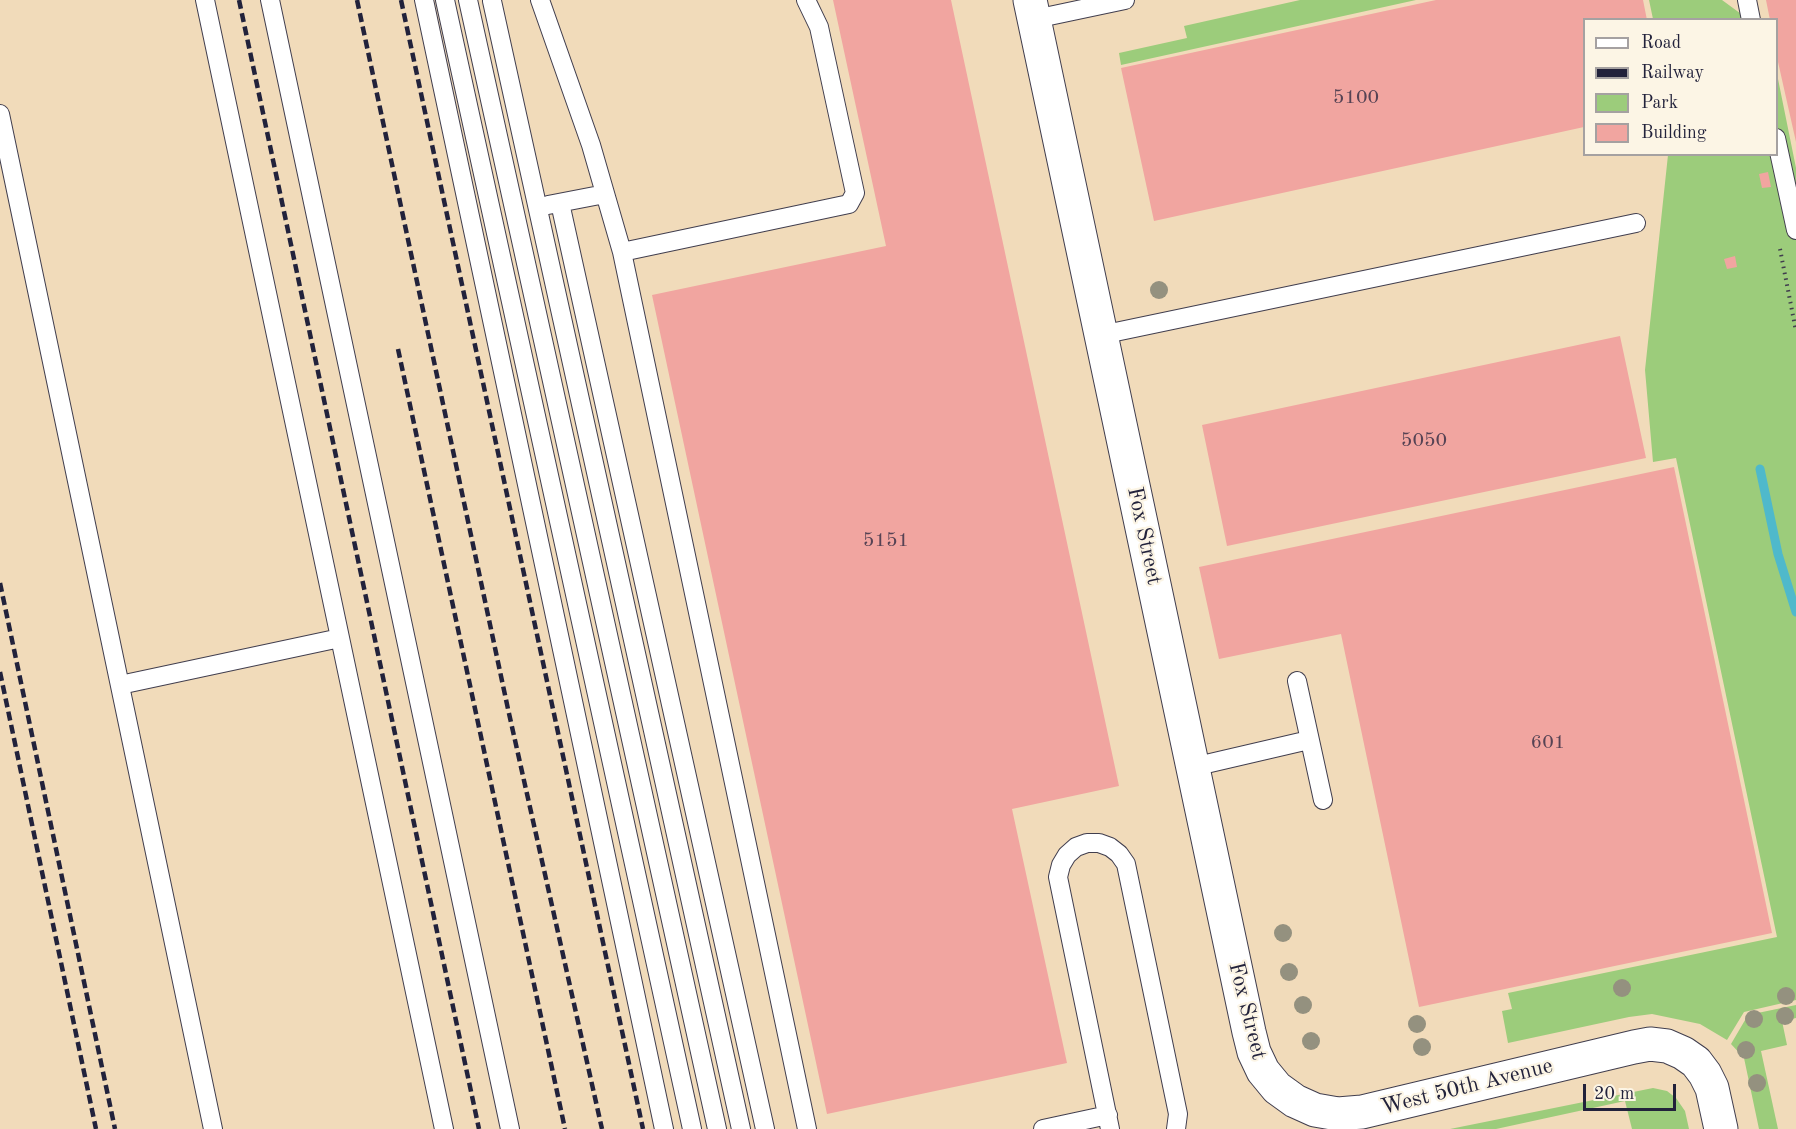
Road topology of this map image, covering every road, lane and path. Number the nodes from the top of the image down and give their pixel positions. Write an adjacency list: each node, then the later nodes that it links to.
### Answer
1 (205, 0): 27 (lane)
2 (270, 0): 37 (lane)
3 (424, 0): 20 (lane)
4 (445, 0): 19 (lane)
5 (468, 0): 18 (lane)
6 (540, 0): 15 (lane)
7 (806, 0): 24 (lane)
8 (1125, 0): 11 (lane)
9 (1747, 0): 12 (lane)
10 (492, 1): 17 (lane)
11 (1033, 10): 26 (street, Fox Street)
12 (1751, 18)
13 (0, 114): 29 (lane)
14 (1778, 147): 22 (lane)
15 (605, 194): 16 (lane); 24 (lane)
16 (560, 203): 17 (lane); 42 (lane)
17 (538, 208): 18 (lane); 41 (lane)
18 (514, 212): 19 (lane); 40 (lane)
19 (492, 217): 20 (lane); 39 (lane)
20 (470, 221): 38 (lane)
21 (1636, 223): 26 (lane)
22 (1796, 230)
23 (1778, 243): 25 (path)
24 (622, 252): 43 (lane)
25 (1796, 331)
26 (1101, 335): 31 (street, Fox Street)
27 (340, 638): 29 (lane); 36 (lane)
28 (1298, 681): 30 (lane)
29 (120, 685): 35 (lane)
30 (1309, 740): 31 (lane); 32 (lane)
31 (1193, 767): 33 (street, Fox Street)
32 (1323, 800)
33 (1263, 1071): 46 (street, West 50th Avenue)
34 (1109, 1122): 44 (lane); 45 (lane)
35 (213, 1129)
36 (444, 1129)
37 (510, 1129)
38 (664, 1129)
39 (692, 1129)
40 (717, 1129)
41 (741, 1129)
42 (765, 1129)
43 (807, 1129)
44 (1043, 1129)
45 (1176, 1129)
46 (1721, 1129)

